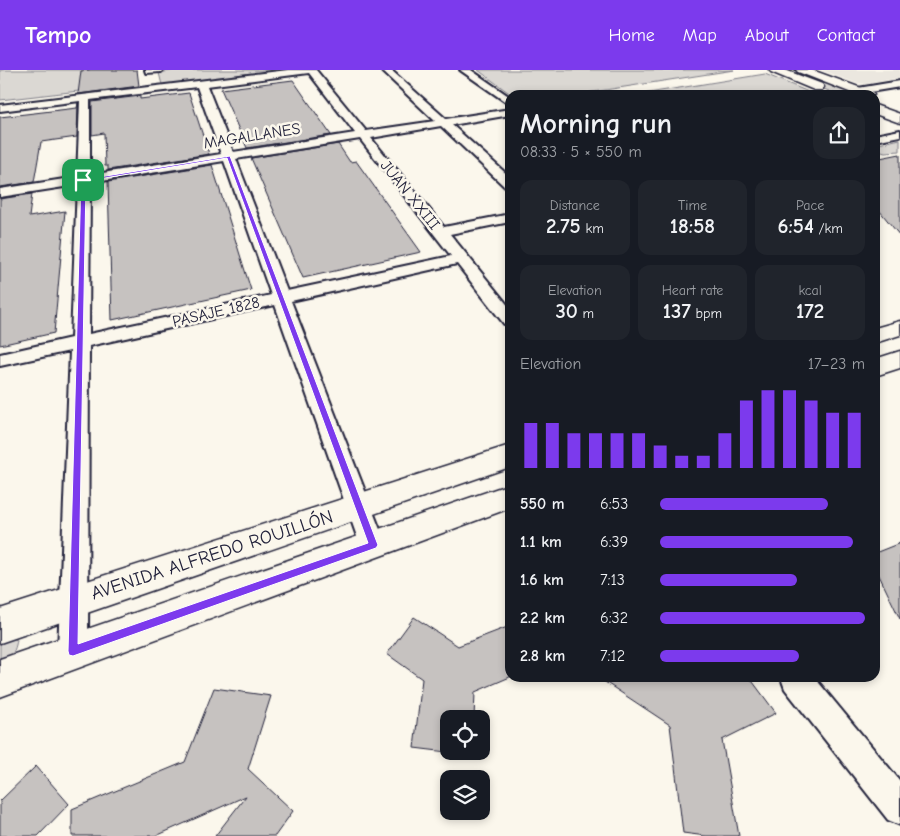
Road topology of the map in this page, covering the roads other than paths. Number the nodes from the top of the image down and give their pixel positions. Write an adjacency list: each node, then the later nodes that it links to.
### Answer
1 (152, 70): 9 (street)
2 (311, 70): 7 (street); 23 (street, JUAN XXIII)
3 (386, 70): 21 (street)
4 (465, 70): 14 (street)
5 (775, 70): 10 (street)
6 (802, 70): 11 (street)
7 (202, 83): 9 (street); 25 (street)
8 (900, 84): 12 (street)
9 (153, 89): 13 (street)
10 (826, 90)
11 (855, 90)
12 (875, 90)
13 (85, 98): 17 (street); 27 (street)
14 (505, 98)
15 (880, 100): 16 (street)
16 (900, 107)
17 (0, 108)
18 (880, 111): 20 (street)
19 (505, 113): 21 (street, MAGALLANES)
20 (900, 119)
21 (443, 122): 23 (street, MAGALLANES); 26 (street)
22 (900, 133): 24 (street)
23 (362, 135): 25 (street, MAGALLANES); 30 (street, JUAN XXIII)
24 (880, 137)
25 (228, 157): 27 (street, MAGALLANES); 32 (street)
26 (505, 179)
27 (83, 180): 28 (street, MAGALLANES); 36 (street)
28 (0, 193)
29 (505, 219): 30 (street)
30 (440, 232): 31 (street, JUAN XXIII)
31 (461, 258): 32 (street, PASAJE 1828); 33 (street, JUAN XXIII)
32 (281, 298): 36 (street, PASAJE 1828); 42 (street)
33 (505, 314)
34 (900, 328): 35 (street)
35 (880, 334)
36 (80, 342): 38 (street, PASAJE 1828); 44 (street)
37 (900, 359): 39 (street)
38 (0, 360)
39 (880, 366)
40 (505, 458): 42 (street, AVENIDA ALFREDO ROUILLÓN)
41 (505, 498): 43 (street)
42 (359, 506): 43 (street); 44 (street, AVENIDA ALFREDO ROUILLÓN)
43 (373, 545): 46 (street)
44 (74, 601): 45 (street, AVENIDA ALFREDO ROUILLÓN); 46 (street)
45 (0, 626)
46 (73, 651): 47 (street)
47 (0, 678)
48 (799, 682): 49 (street)
49 (900, 808)

